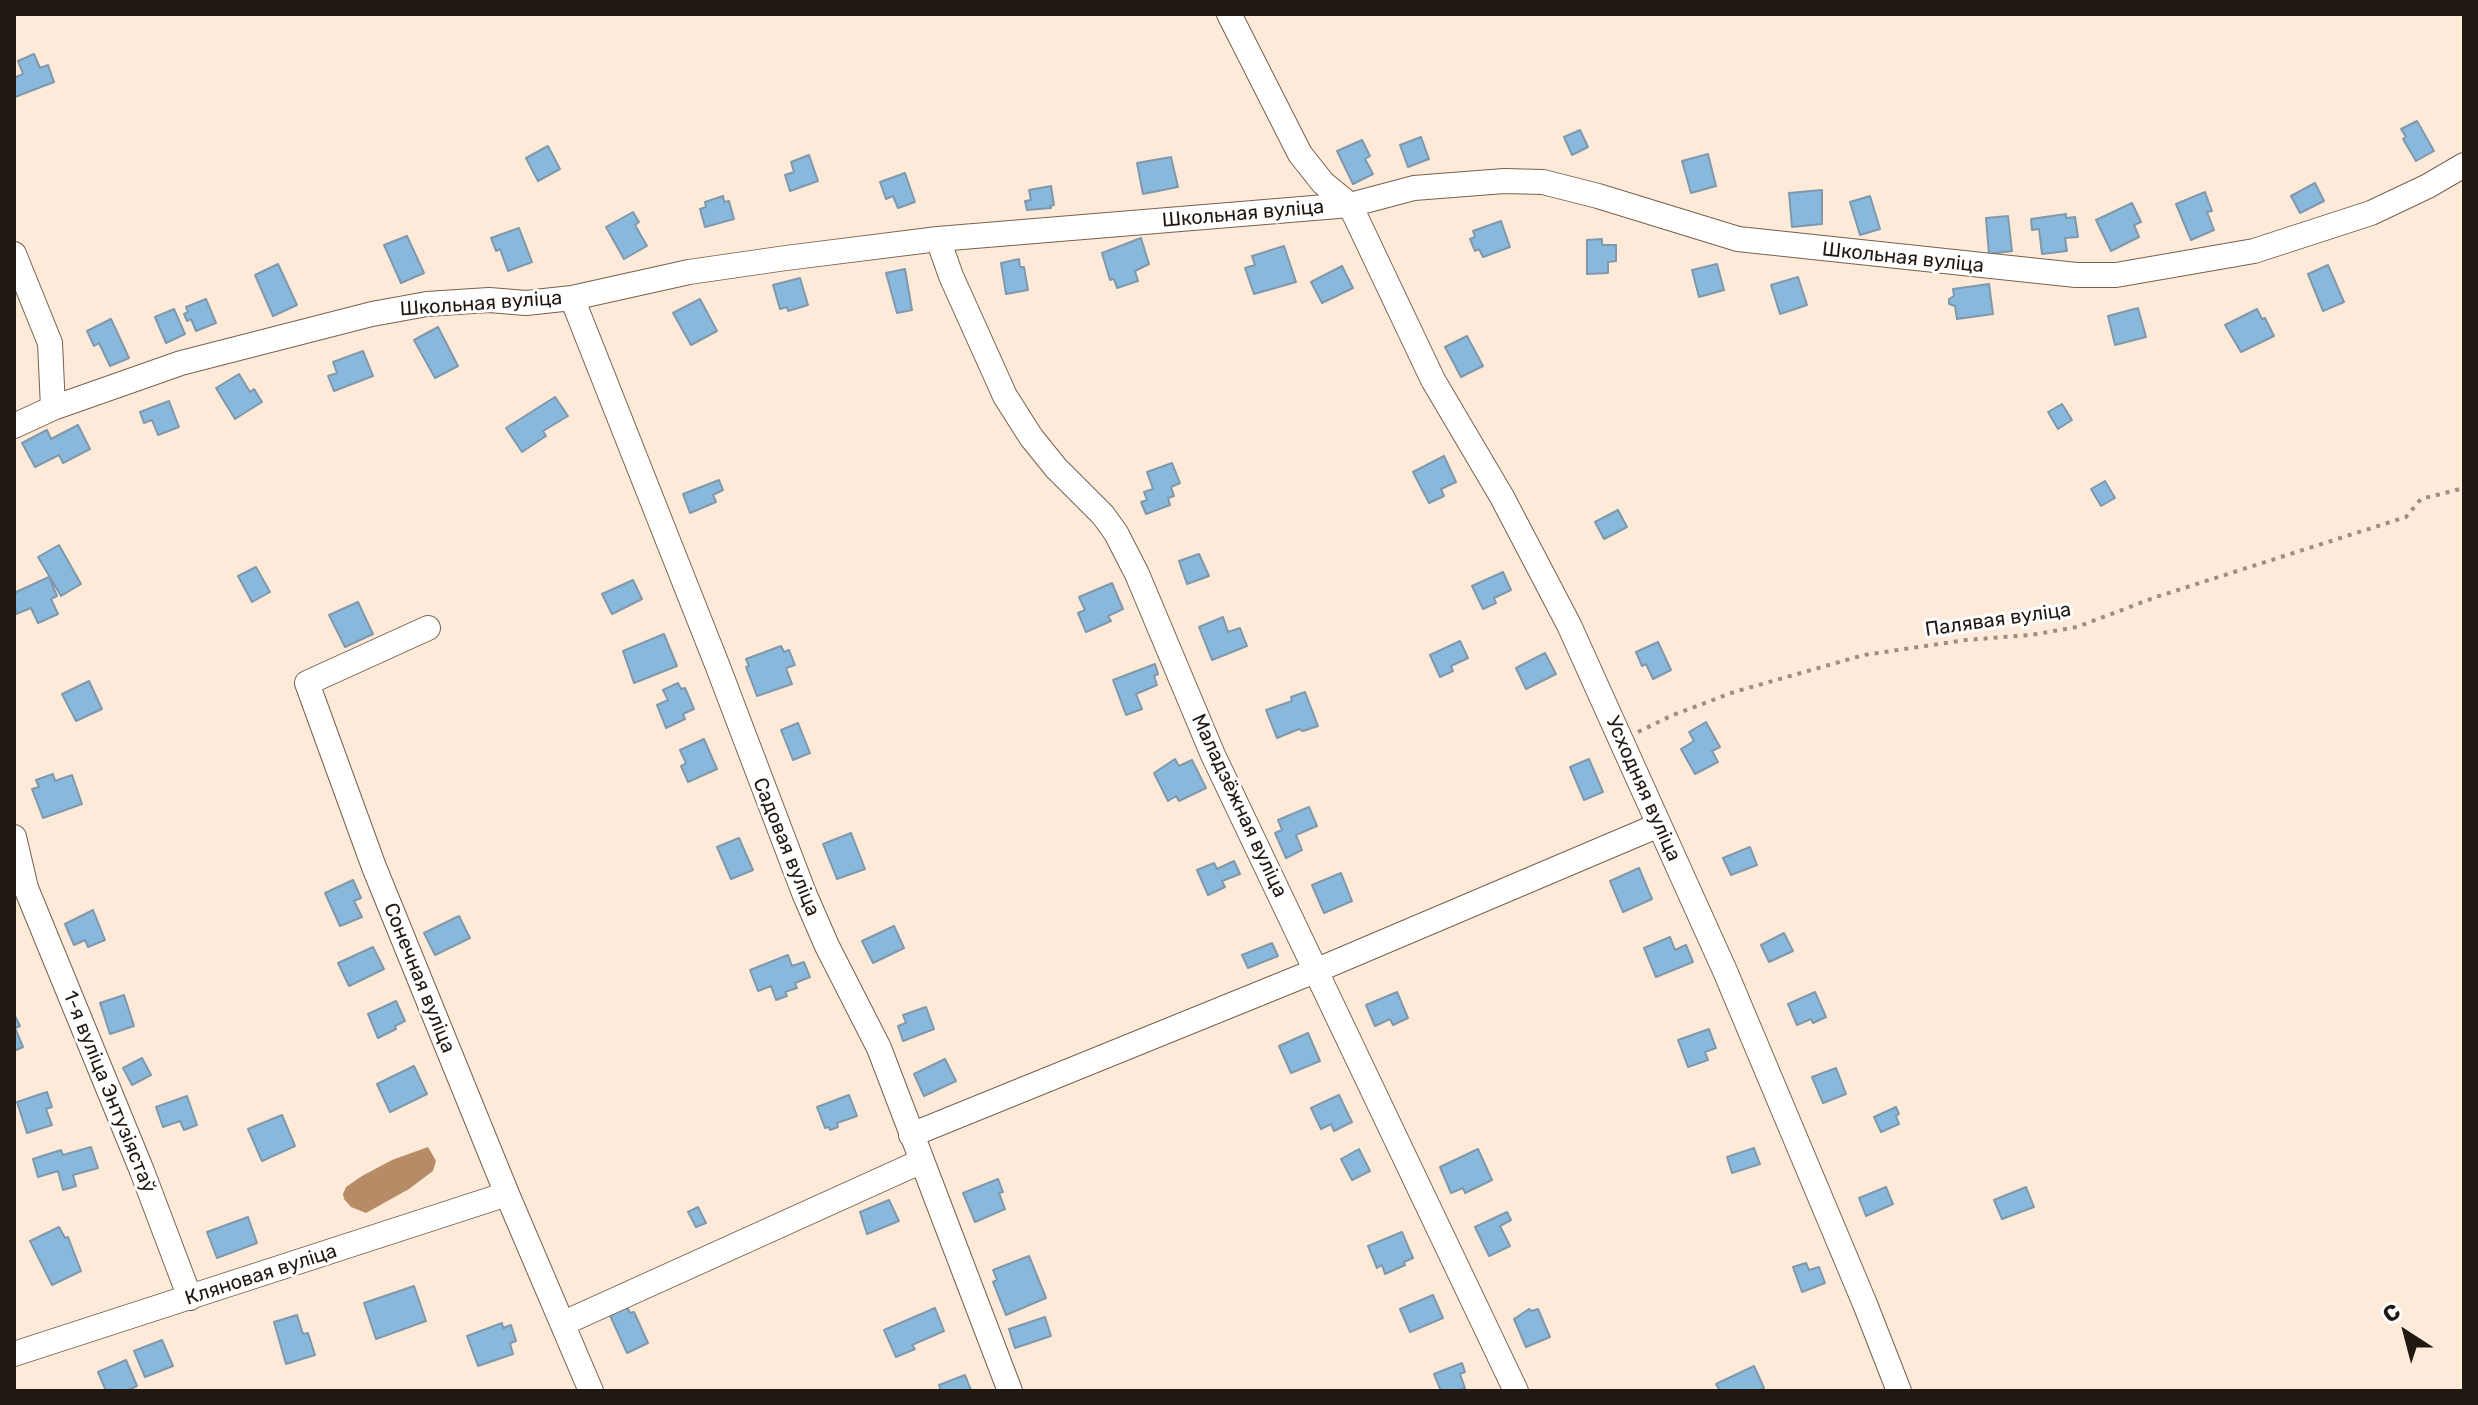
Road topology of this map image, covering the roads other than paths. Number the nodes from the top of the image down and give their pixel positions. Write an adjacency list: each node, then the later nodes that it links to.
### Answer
1 (1229, 14): 3 (street)
2 (2464, 165): 3 (street, Школьная вуліца)
3 (1350, 205): 4 (street, Школьная вуліца); 10 (street, Усходняя вуліца)
4 (938, 239): 6 (street, Школьная вуліца); 13 (street, Маладзёжная вуліца)
5 (14, 254): 7 (street)
6 (572, 298): 7 (street, Школьная вуліца); 14 (street, Садовая вуліца)
7 (53, 408): 8 (street, Школьная вуліца)
8 (14, 426)
9 (428, 628): 16 (street, Сонечная вуліца)
10 (1659, 825): 13 (street); 23 (street, Усходняя вуліца)
11 (14, 837): 12 (street)
12 (20, 890): 17 (street, 1-я вуліца Энтузіястаў)
13 (1315, 971): 14 (street); 22 (street, Маладзёжная вуліца)
14 (911, 1135): 15 (street, Садовая вуліца)
15 (922, 1161): 18 (street); 21 (street, Садовая вуліца)
16 (507, 1194): 17 (street, Кляновая вуліца); 18 (street, Сонечная вуліца)
17 (190, 1298): 19 (street, Кляновая вуліца)
18 (564, 1323): 20 (street, Сонечная вуліца)
19 (14, 1354)
20 (591, 1391)
21 (1010, 1391)
22 (1516, 1391)
23 (1899, 1391)

